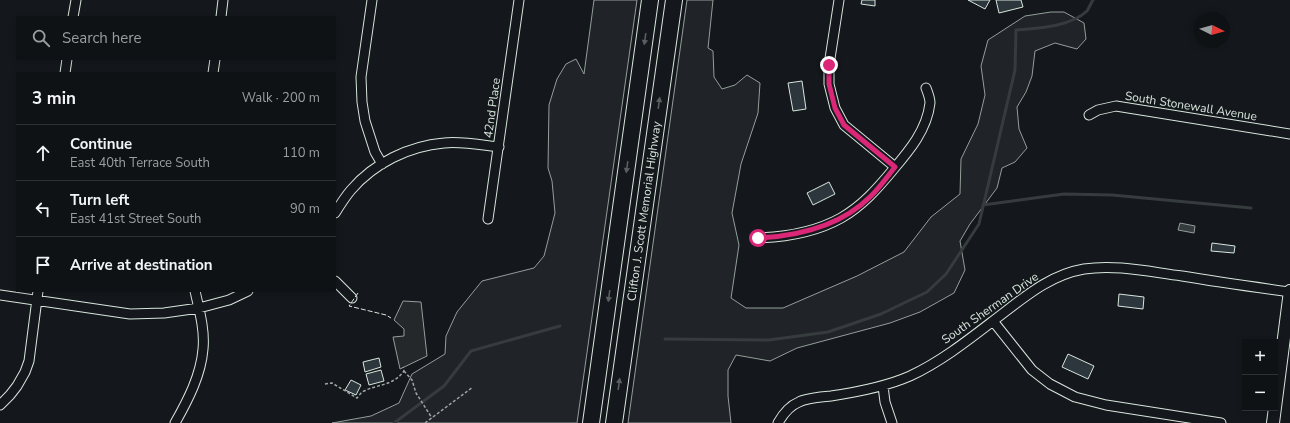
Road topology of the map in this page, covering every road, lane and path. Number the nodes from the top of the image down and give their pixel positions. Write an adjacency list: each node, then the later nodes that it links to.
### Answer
1 (76, 0): 8 (street)
2 (223, 0): 9 (street)
3 (372, 0): 18 (street)
4 (519, 0): 17 (street, 42nd Place)
5 (650, 0): 42 (highway, Clifton J. Scott Memorial Highway, one-way to 42)
6 (674, 0): 43 (highway, Clifton J. Scott Memorial Highway, one-way to 6)
7 (839, 0): 19 (street)
8 (74, 16)
9 (221, 16)
10 (67, 60): 12 (street)
11 (215, 60): 13 (street)
12 (65, 72)
13 (213, 72)
14 (926, 88): 19 (street)
15 (1089, 115): 16 (street, South Stonewall Avenue)
16 (1290, 134)
17 (499, 147): 18 (street); 21 (street, 42nd Place)
18 (382, 164): 20 (street)
19 (895, 167): 22 (street)
20 (336, 212)
21 (488, 219)
22 (758, 238)
23 (336, 282): 29 (street)
24 (195, 292): 30 (street)
25 (246, 292): 30 (street)
26 (0, 295): 27 (street)
27 (37, 296): 30 (street); 38 (street)
28 (1290, 297): 31 (main road); 32 (street, South Sherman Drive)
29 (352, 298)
30 (199, 308): 40 (street)
31 (1288, 314): 47 (main road)
32 (993, 321): 36 (street, South Sherman Drive); 46 (street)
33 (402, 367): 34 (path)
34 (404, 371): 35 (path); 39 (path)
35 (325, 384)
36 (883, 386): 44 (street, South Sherman Drive); 45 (street)
37 (473, 387): 39 (path)
38 (0, 405)
39 (432, 418): 41 (path)
40 (175, 423)
41 (425, 423)
42 (591, 423)
43 (614, 423)
44 (778, 423)
45 (892, 423)
46 (1221, 423)
47 (1273, 423)

